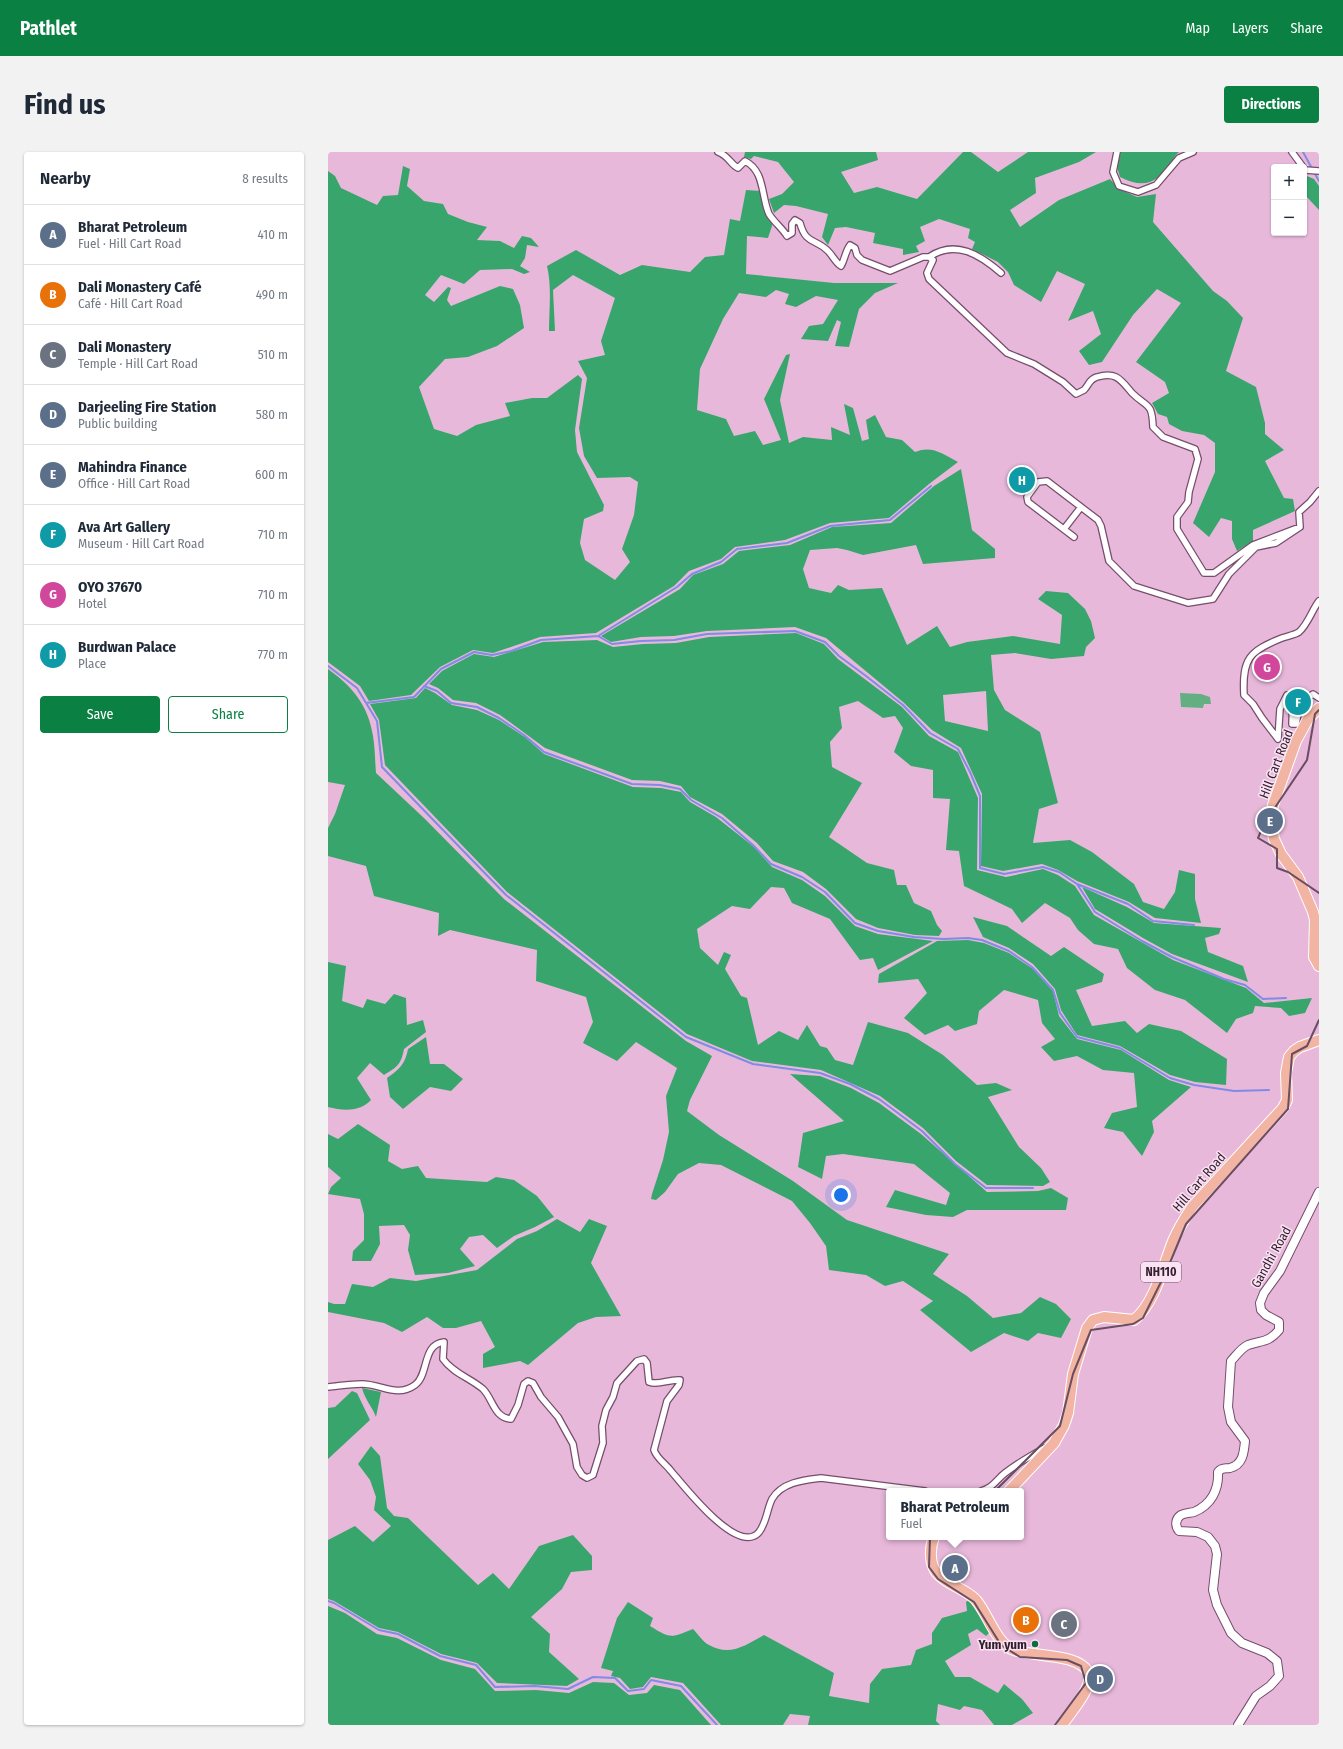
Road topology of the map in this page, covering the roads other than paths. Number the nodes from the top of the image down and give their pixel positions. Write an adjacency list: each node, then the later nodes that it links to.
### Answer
1 (718, 152): 8 (street)
2 (1117, 152): 3 (street)
3 (1193, 152)
4 (1292, 152): 5 (street)
5 (1300, 164)
6 (1307, 170): 7 (street)
7 (1319, 171)
8 (929, 257): 9 (street); 12 (street)
9 (1001, 273)
10 (1319, 490): 12 (street)
11 (1081, 507): 12 (street); 13 (street); 13 (street)
12 (1300, 527)
13 (1064, 529): 14 (street)
14 (1074, 537)
15 (1319, 601): 16 (street)
16 (1319, 698)
17 (1319, 708): 18 (highway, Hill Cart Road)
18 (1319, 966)
19 (1319, 1040): 22 (highway, Hill Cart Road / NH110)
20 (1319, 1192): 28 (main road, Gandhi Road)
21 (328, 1387): 23 (street)
22 (1054, 1443): 24 (street); 25 (highway, Hill Cart Road / NH110)
23 (901, 1488)
24 (991, 1488)
25 (1012, 1488)
26 (933, 1540): 27 (highway)
27 (1062, 1725)
28 (1238, 1725)

